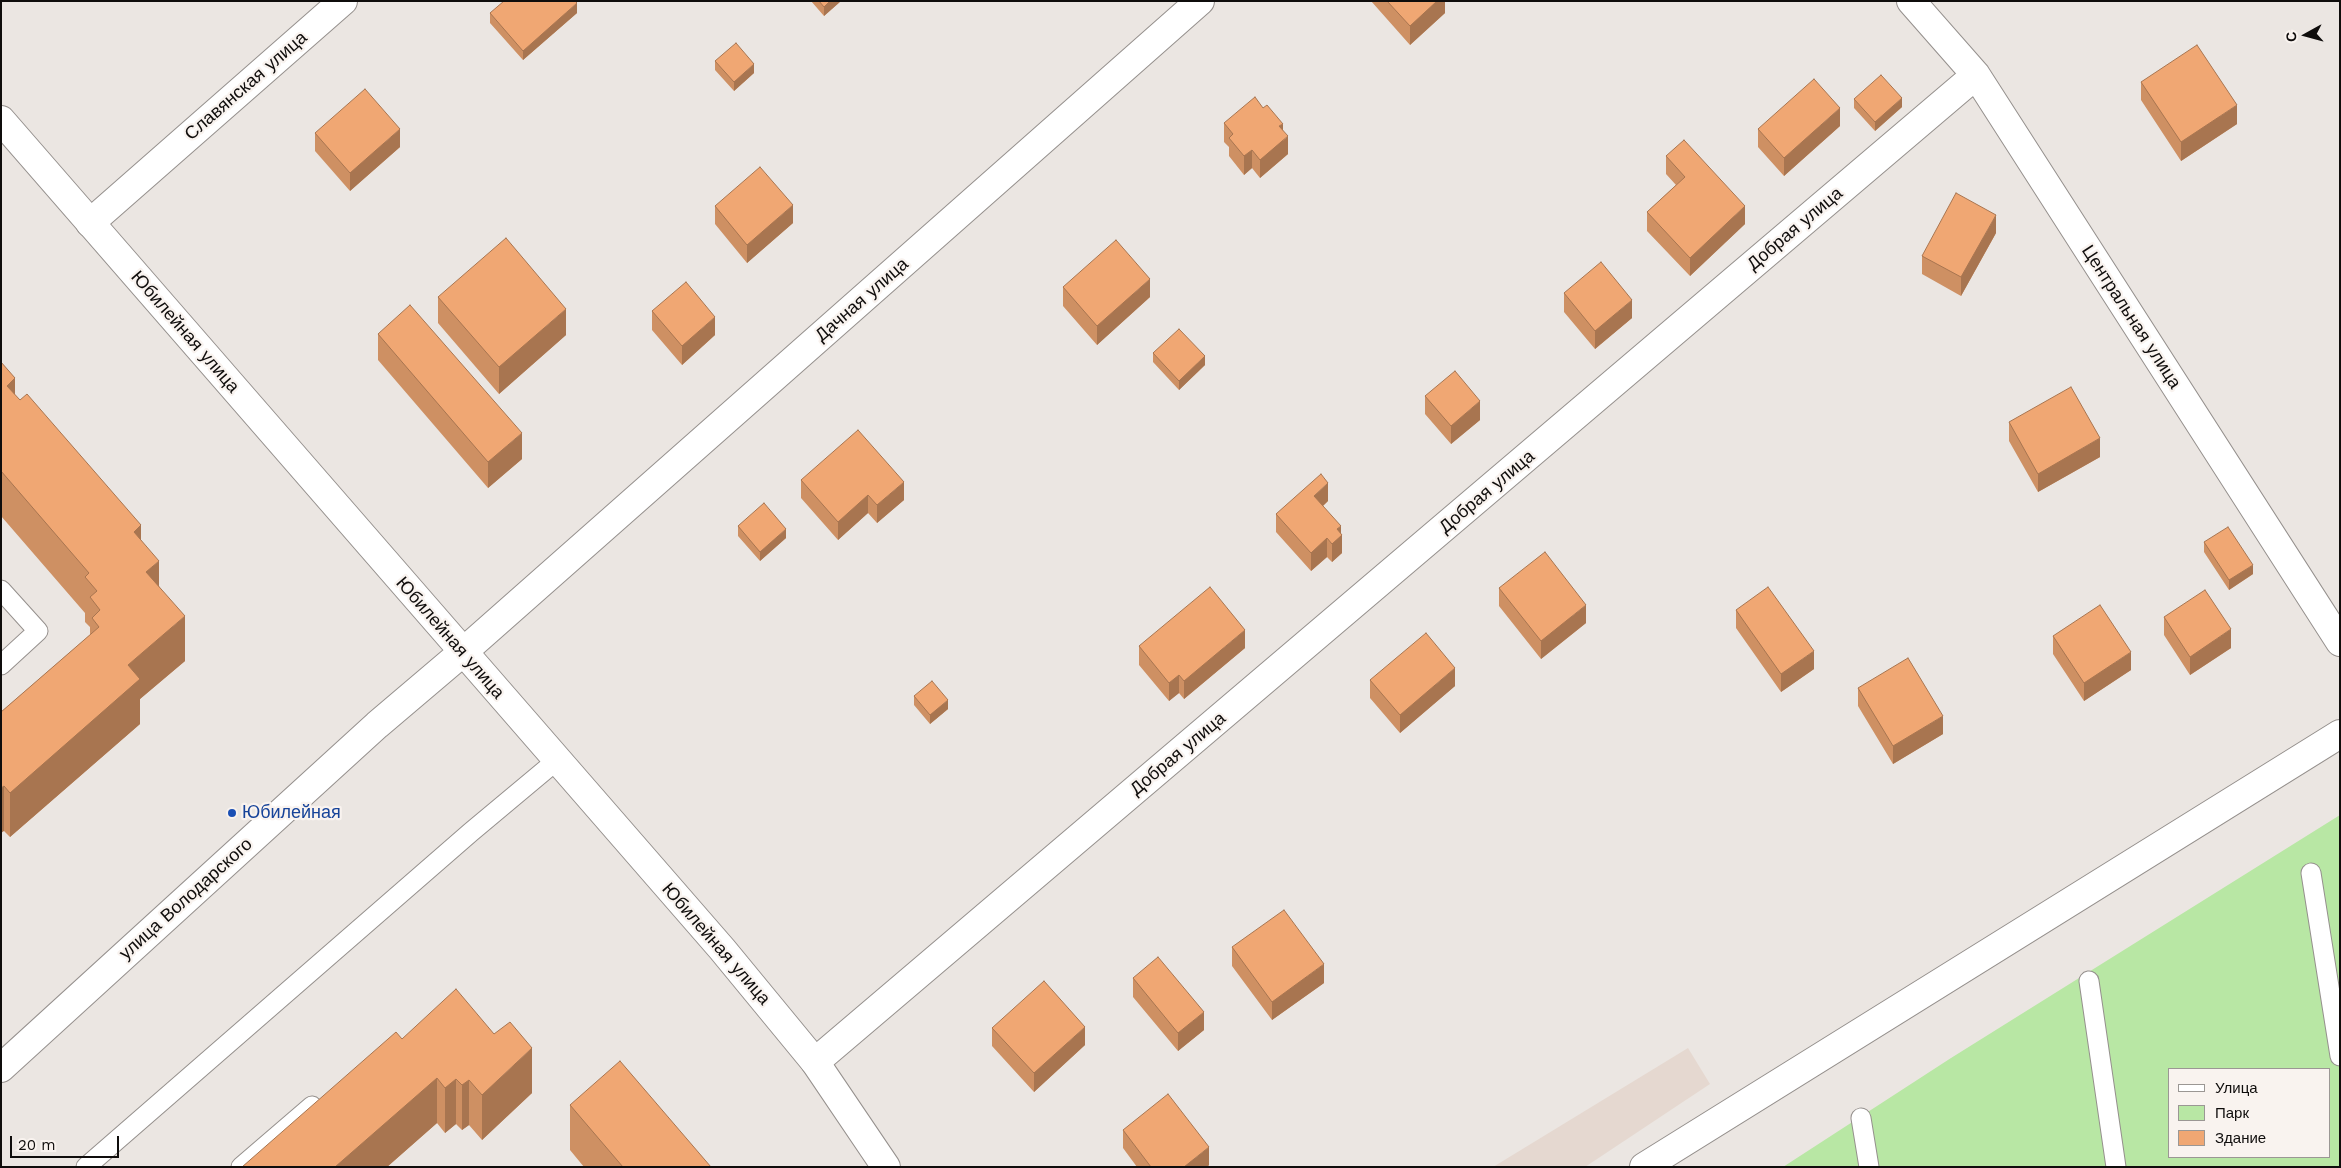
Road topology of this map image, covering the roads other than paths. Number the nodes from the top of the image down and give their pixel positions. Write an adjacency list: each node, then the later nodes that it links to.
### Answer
1 (343, 1): 6 (street, Славянская улица)
2 (1200, 1): 9 (street, Дачная улица)
3 (1911, 1): 4 (street, Центральная улица)
4 (1976, 75): 8 (street, Центральная улица); 16 (street, Добрая улица)
5 (1, 120): 6 (street, Юбилейная улица)
6 (90, 223): 9 (street, Юбилейная улица)
7 (1, 590): 10 (lane)
8 (2340, 642)
9 (463, 652): 12 (street, Юбилейная улица); 17 (street, улица Володарского)
10 (1, 665)
11 (2340, 734): 23 (street)
12 (556, 760): 16 (street, Юбилейная улица); 20 (lane)
13 (2311, 873): 15 (lane)
14 (2089, 981): 25 (lane)
15 (2340, 1056)
16 (816, 1062): 22 (street, Юбилейная улица)
17 (1, 1068)
18 (324, 1096): 21 (lane)
19 (1861, 1118): 24 (lane)
20 (86, 1167)
21 (241, 1167)
22 (886, 1167)
23 (1644, 1167)
24 (1869, 1167)
25 (2116, 1167)

